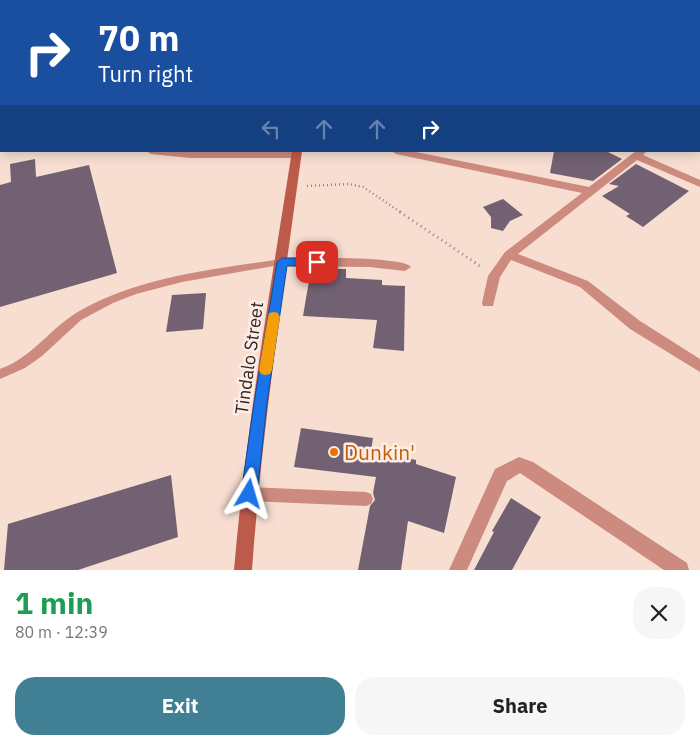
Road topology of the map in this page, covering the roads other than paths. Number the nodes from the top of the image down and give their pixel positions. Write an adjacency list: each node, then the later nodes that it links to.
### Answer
1 (171, 152): 3 (street)
2 (401, 152): 7 (street)
3 (191, 153): 4 (street)
4 (296, 153): 9 (main road, Tindalo Street)
5 (639, 154): 6 (street); 7 (street)
6 (700, 184)
7 (590, 191): 8 (street)
8 (509, 255): 11 (street); 12 (street)
9 (282, 262): 10 (street); 13 (lane); 14 (main road, Tindalo Street)
10 (405, 267)
11 (488, 303)
12 (700, 366)
13 (0, 374)
14 (249, 494): 15 (lane); 16 (main road, Tindalo Street)
15 (366, 499)
16 (244, 570)
17 (458, 570): 18 (street)
18 (680, 570)

